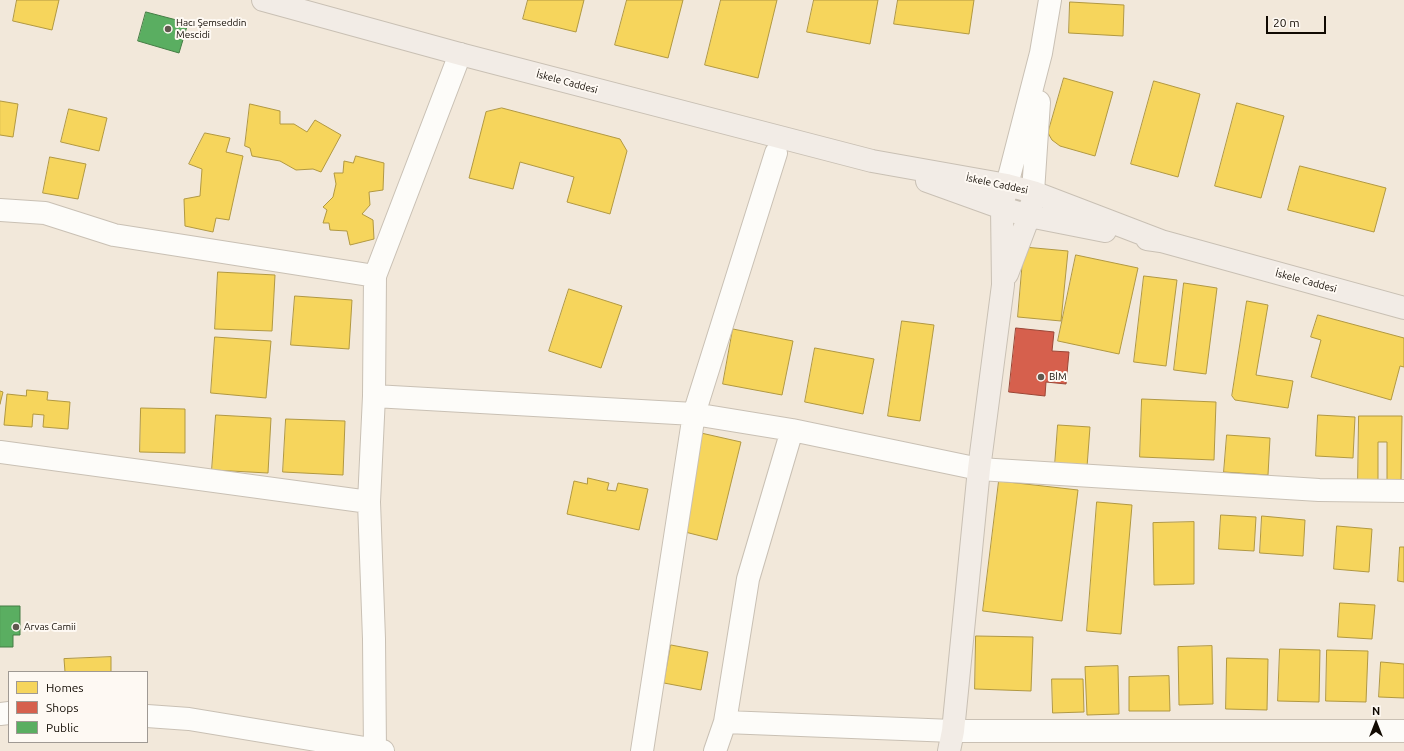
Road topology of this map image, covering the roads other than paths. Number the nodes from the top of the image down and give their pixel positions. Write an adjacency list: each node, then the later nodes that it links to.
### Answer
1 (263, 0): 4 (main road, İskele Caddesi)
2 (1050, 0): 3 (street)
3 (1042, 53): 7 (street); 8 (street)
4 (460, 54): 6 (main road, İskele Caddesi); 13 (street)
5 (776, 153): 17 (street)
6 (872, 161): 7 (main road, İskele Caddesi); 9 (main road, İskele Caddesi)
7 (1007, 184): 8 (main road, İskele Caddesi); 9 (main road)
8 (1033, 192): 11 (main road); 12 (main road, İskele Caddesi)
9 (1002, 208): 11 (main road, İskele Caddesi); 14 (main road)
10 (0, 210): 13 (street)
11 (1029, 216): 12 (main road, İskele Caddesi); 14 (main road)
12 (1161, 241): 15 (main road, İskele Caddesi)
13 (375, 276): 16 (street)
14 (1002, 285): 20 (main road)
15 (1404, 308)
16 (374, 396): 17 (street); 22 (street)
17 (694, 414): 18 (street); 28 (street)
18 (792, 430): 20 (street); 24 (street)
19 (0, 452): 22 (street)
20 (979, 469): 21 (street); 26 (main road)
21 (1404, 491)
22 (369, 502): 27 (street)
23 (148, 716): 27 (street)
24 (725, 722): 26 (street); 29 (street)
25 (1404, 731): 26 (street)
26 (951, 741)
27 (378, 750)
28 (642, 751)
29 (715, 751)

